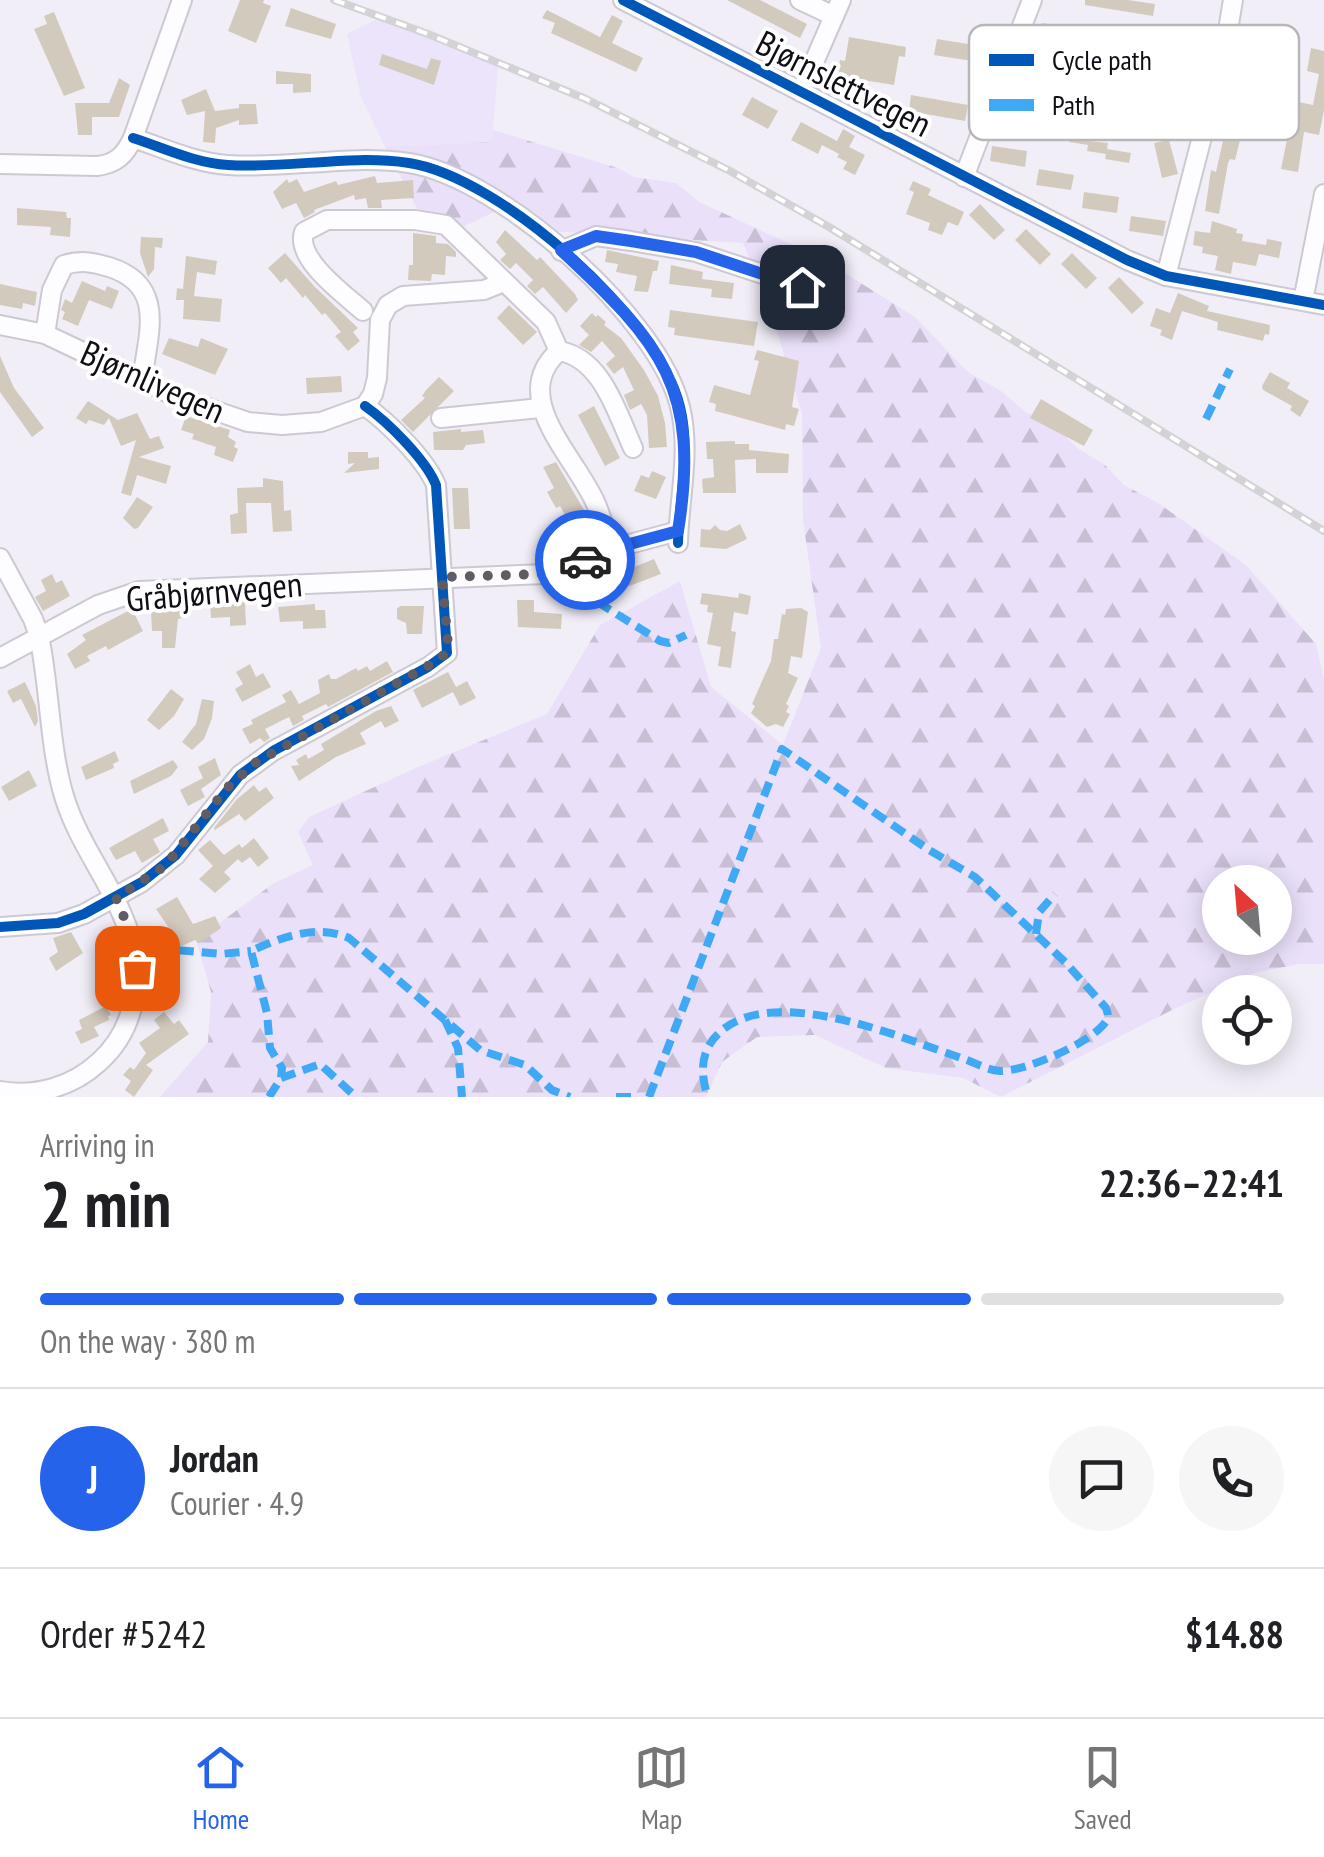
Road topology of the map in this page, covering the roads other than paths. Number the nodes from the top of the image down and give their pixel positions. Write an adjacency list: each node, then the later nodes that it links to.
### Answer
1 (182, 0): 10 (street)
2 (623, 0): 9 (street, Bjørnslettvegen)
3 (800, 0): 6 (street)
4 (1032, 0): 7 (street)
5 (1233, 0): 8 (street)
6 (837, 8): 9 (street)
7 (1022, 25)
8 (1229, 25)
9 (801, 92): 14 (street, Bjørnslettvegen)
10 (133, 138): 13 (street); 16 (street)
11 (978, 140): 14 (street)
12 (1201, 140): 17 (street)
13 (0, 164)
14 (964, 177): 17 (street, Bjørnslettvegen)
15 (1324, 194): 20 (street)
16 (561, 250): 19 (street); 31 (street, Gråbjørnvegen)
17 (1166, 276): 20 (street, Bjørnslettvegen)
18 (504, 282): 22 (street); 25 (street); 27 (street)
19 (802, 287)
20 (1303, 302): 21 (street, Bjørnslettvegen)
21 (1324, 304)
22 (362, 311)
23 (0, 325): 24 (street, Bjørnlivegen)
24 (45, 334): 26 (street, Bjørnlivegen); 26 (street)
25 (558, 351): 28 (street); 30 (street)
26 (142, 380): 27 (street, Bjørnlivegen)
27 (366, 406): 33 (street)
28 (540, 408): 29 (street); 31 (street)
29 (442, 418)
30 (633, 448)
31 (611, 549): 33 (street, Gråbjørnvegen)
32 (0, 558): 34 (street)
33 (442, 577): 34 (street, Gråbjørnvegen); 36 (street)
34 (39, 636): 35 (street, Gråbjørnvegen); 36 (street)
35 (0, 658)
36 (116, 898): 37 (street); 38 (street)
37 (0, 927)
38 (0, 1091)

